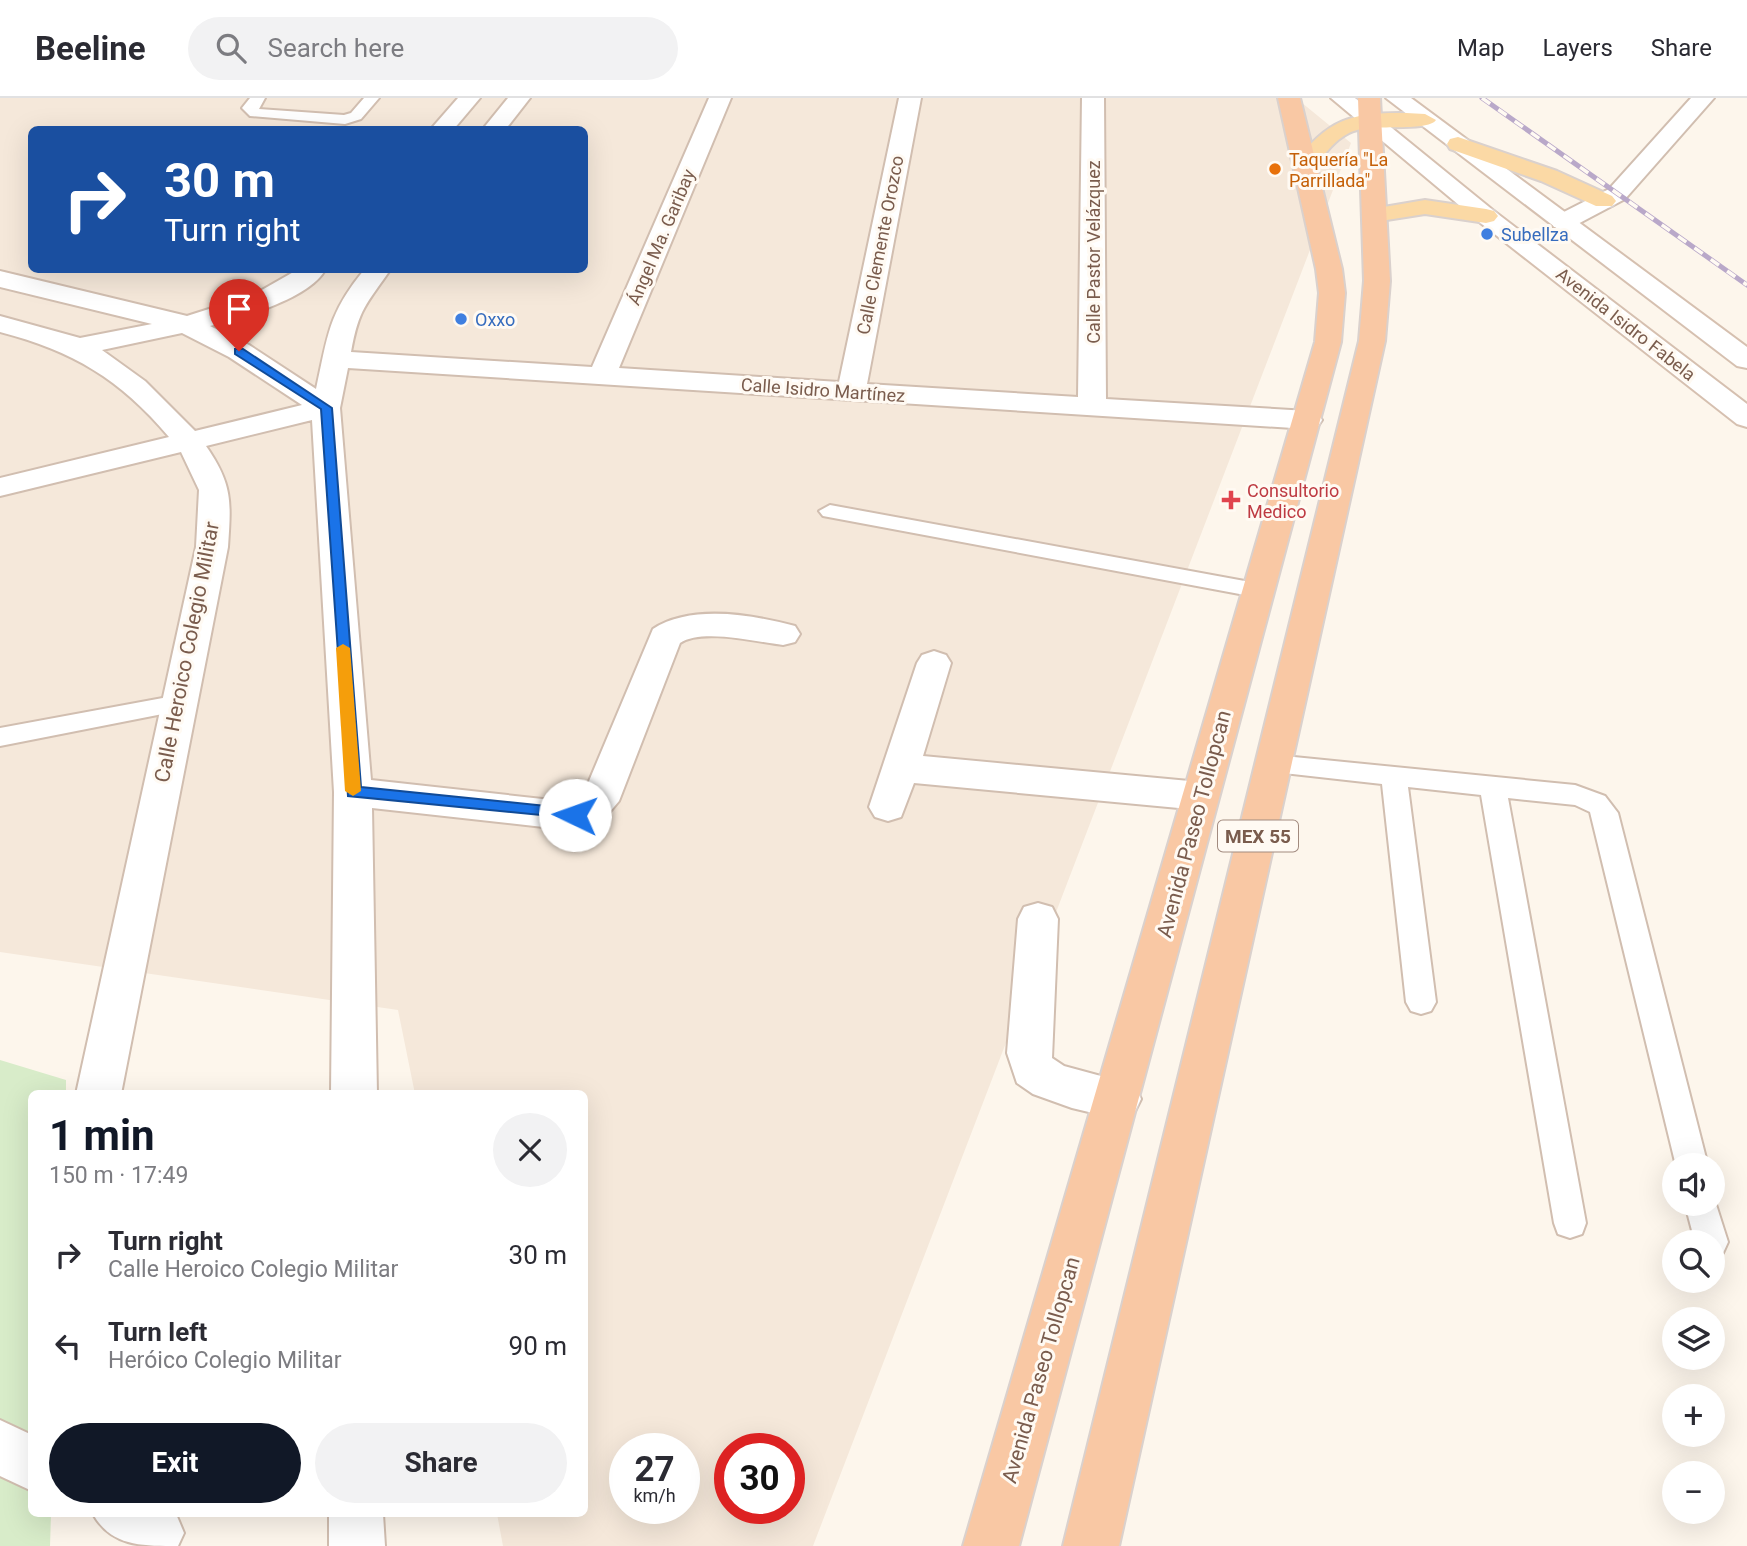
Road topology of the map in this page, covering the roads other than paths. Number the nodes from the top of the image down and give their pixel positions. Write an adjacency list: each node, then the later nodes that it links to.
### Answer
1 (258, 98): 2 (lane)
2 (372, 98)
3 (469, 98): 12 (street)
4 (519, 98): 13 (street)
5 (720, 98): 28 (street, Ángel Ma. Garibay)
6 (910, 98): 29 (street, Calle Clemente Orozco)
7 (1094, 98): 30 (street, Calle Pastor Velázquez)
8 (1289, 98): 15 (highway, Avenida Paseo Tollopcan / MEX 55)
9 (1703, 98): 16 (street)
10 (1369, 103): 11 (street, Avenida Isidro Fabela); 11 (main road); 15 (main road); 17 (highway, MEX 55); 18 (street, Avenida Isidro Fabela)
11 (1425, 120): 14 (street, Avenida Isidro Fabela)
12 (444, 126)
13 (496, 126)
14 (1458, 144): 16 (main road); 19 (street, Avenida Isidro Fabela)
15 (1306, 164): 33 (highway, Avenida Paseo Tollopcan / MEX 55)
16 (1604, 201): 19 (street)
17 (1374, 215): 18 (main road); 42 (highway, MEX 55)
18 (1486, 216): 32 (street, Avenida Isidro Fabela)
19 (1563, 222): 27 (street, Avenida Isidro Fabela)
20 (308, 273): 23 (street)
21 (375, 273): 26 (street)
22 (0, 279): 23 (street)
23 (182, 323): 25 (street); 31 (street)
24 (0, 324): 25 (street)
25 (77, 346): 34 (street, Calle Heroico Colegio Militar)
26 (338, 359): 28 (street, Calle Isidro Martínez); 31 (street)
27 (1747, 360)
28 (602, 376): 29 (street, Calle Isidro Martínez)
29 (851, 392): 30 (street, Calle Isidro Martínez)
30 (1092, 407): 33 (street, Calle Isidro Martínez)
31 (327, 408): 34 (street); 46 (street)
32 (1747, 418)
33 (1308, 420): 37 (highway, Avenida Paseo Tollopcan / MEX 55)
34 (189, 443): 35 (street); 40 (street, Calle Heroico Colegio Militar)
35 (0, 487)
36 (830, 511): 37 (lane)
37 (1261, 591): 47 (highway, Avenida Paseo Tollopcan / MEX 55)
38 (783, 634): 46 (street)
39 (934, 663): 43 (street)
40 (179, 704): 41 (lane); 51 (street, Calle Heroico Colegio Militar)
41 (0, 737)
42 (1275, 764): 44 (lane); 61 (highway, MEX 55)
43 (901, 768): 47 (street); 48 (street)
44 (1394, 776): 45 (lane); 50 (lane)
45 (1493, 787): 54 (lane); 55 (lane)
46 (353, 792): 52 (street)
47 (1200, 796): 53 (highway, Avenida Paseo Tollopcan / MEX 55)
48 (888, 807)
49 (1038, 919): 53 (street)
50 (1421, 1002)
51 (99, 1090)
52 (354, 1090)
53 (1118, 1099): 60 (highway, Avenida Paseo Tollopcan / MEX 55)
54 (1689, 1153)
55 (1570, 1223)
56 (0, 1447): 57 (street)
57 (28, 1462)
58 (356, 1517): 59 (street)
59 (357, 1546)
60 (991, 1546)
61 (1091, 1546)

